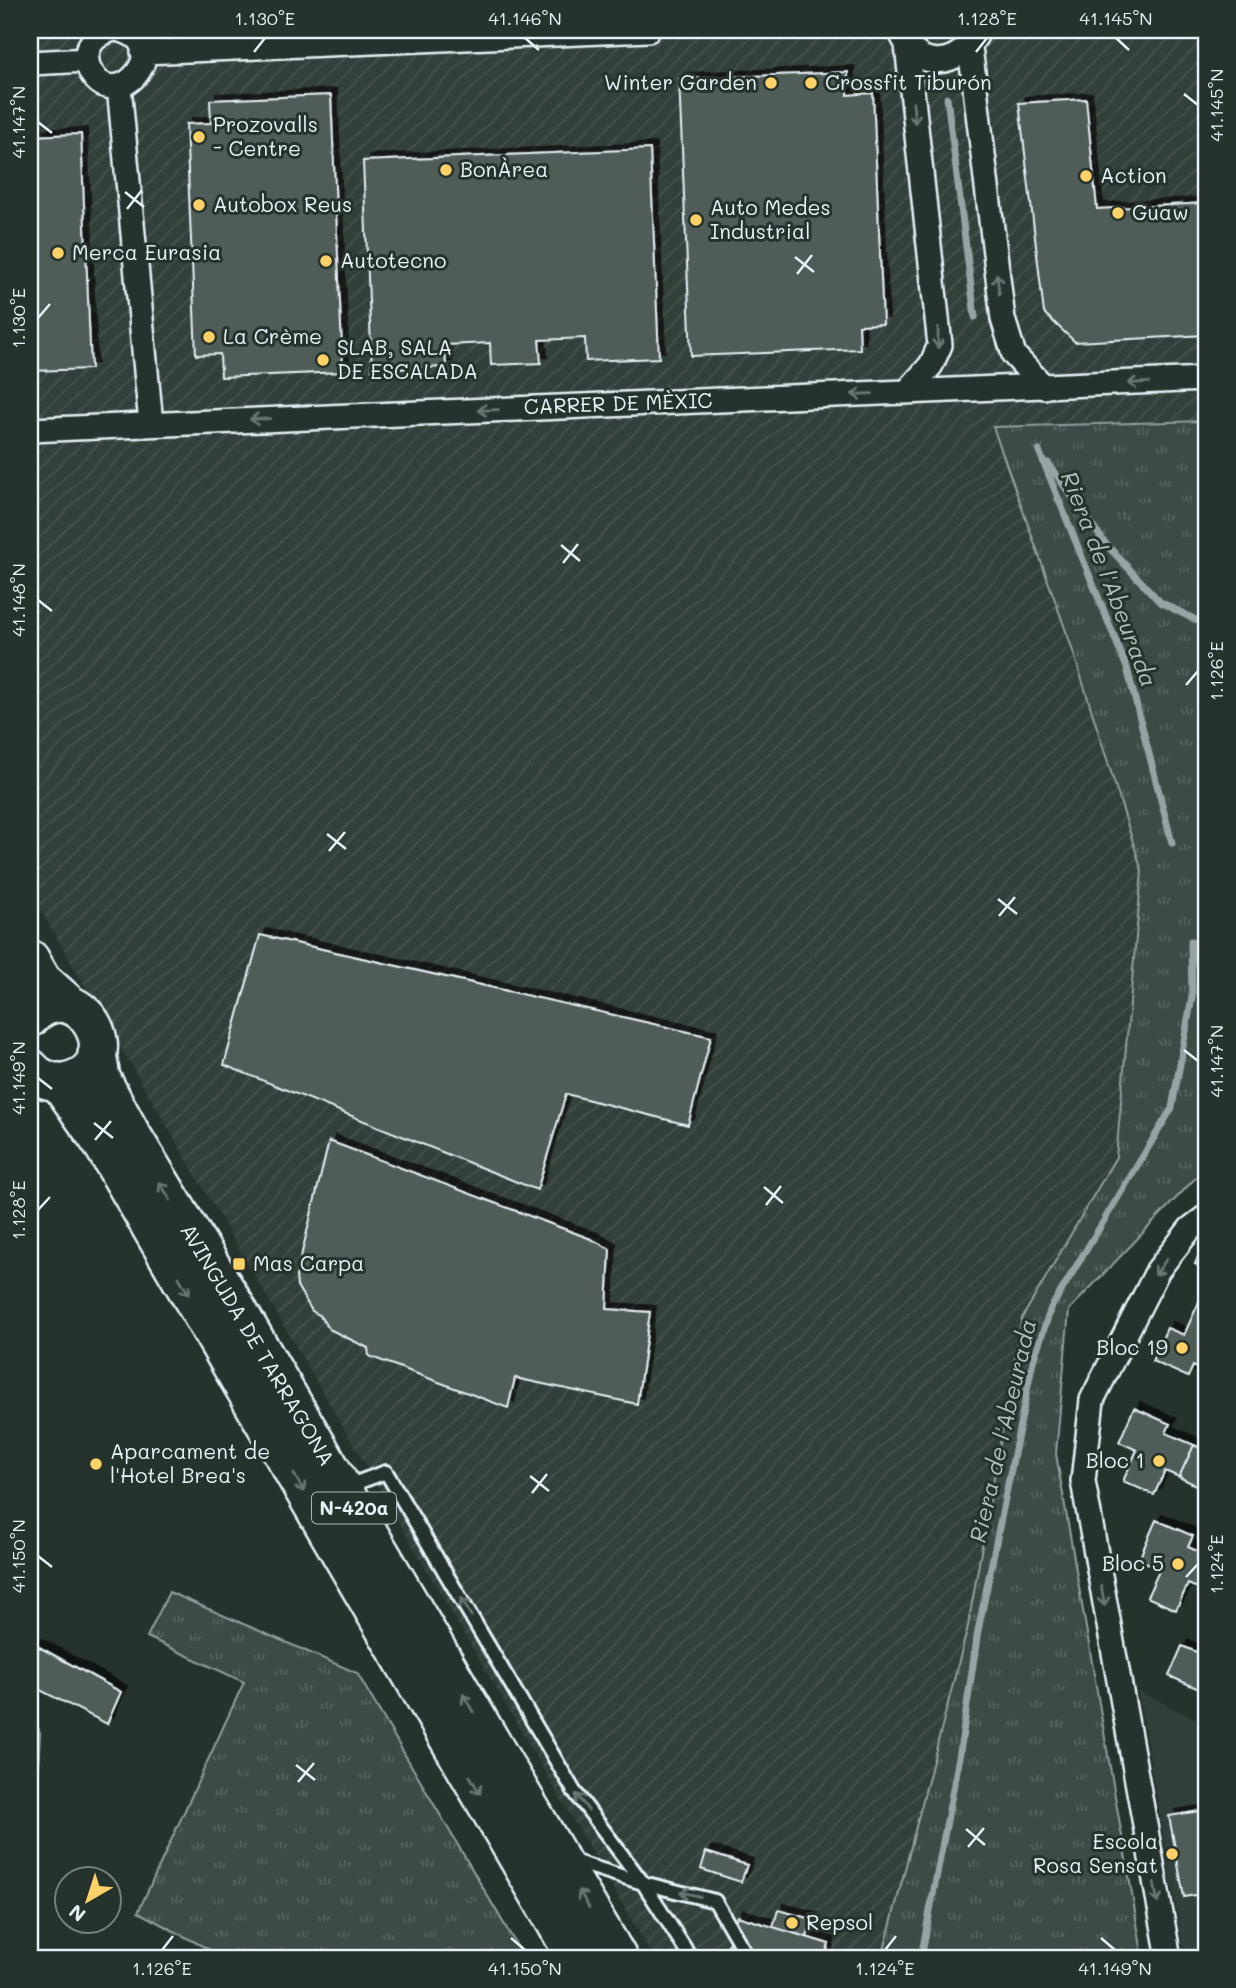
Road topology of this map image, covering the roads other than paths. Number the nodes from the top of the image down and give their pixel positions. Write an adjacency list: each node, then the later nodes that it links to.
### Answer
1 (109, 30): 7 (street)
2 (120, 30): 6 (street)
3 (648, 30): 6 (street)
4 (903, 37): 5 (street); 12 (street, one-way to 12)
5 (975, 38): 11 (street, one-way to 5)
6 (143, 52): 9 (street)
7 (87, 60): 8 (street); 9 (street)
8 (30, 63)
9 (119, 86): 13 (street)
10 (1206, 379): 11 (street, CARRER DE MÈXIC, one-way to 11)
11 (1044, 387): 12 (street, CARRER DE MÈXIC)
12 (907, 392): 13 (street, CARRER DE MÈXIC, one-way to 13)
13 (151, 424): 14 (street, CARRER DE MÈXIC)
14 (30, 430)
15 (30, 959): 16 (main road, N-420a)
16 (70, 1005): 17 (main road); 18 (main road, N-420a)
17 (30, 1018)
18 (97, 1054): 19 (main road, N-420a); 21 (main road, AVINGUDA DE TARRAGONA / N-420a, one-way to 18)
19 (42, 1079): 24 (main road, AVINGUDA DE TARRAGONA / N-420a, one-way to 24)
20 (1206, 1216): 28 (street, one-way to 28)
21 (342, 1488): 22 (main road, AVINGUDA DE TARRAGONA / N-420a, one-way to 21); 23 (lane, one-way to 21)
22 (563, 1863): 23 (lane); 25 (main road, AVINGUDA DE TARRAGONA / N-420a, one-way to 22)
23 (643, 1883): 26 (lane); 27 (lane, one-way to 23)
24 (576, 1958)
25 (618, 1958)
26 (691, 1958)
27 (748, 1958)
28 (1168, 1958)

